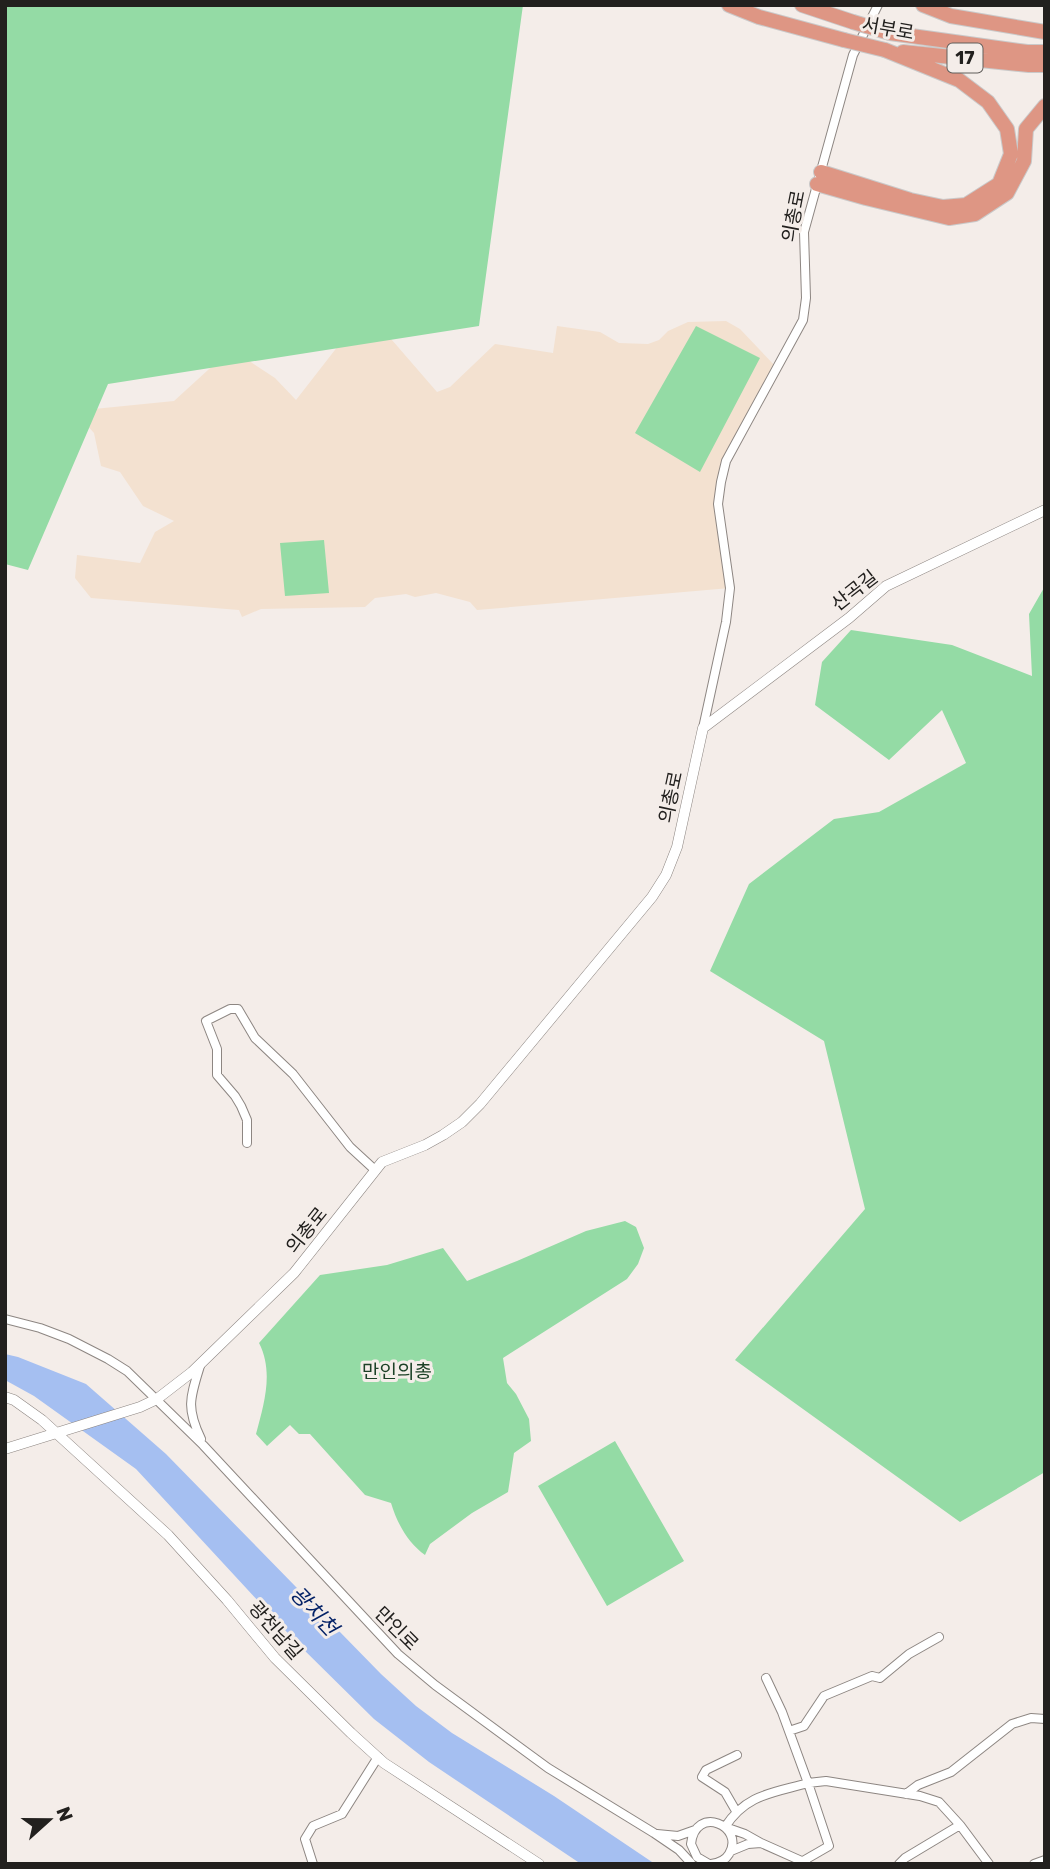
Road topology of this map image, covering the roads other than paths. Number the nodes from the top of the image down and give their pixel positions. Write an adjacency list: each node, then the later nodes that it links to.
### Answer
1 (729, 5): 6 (highway, 서부로 / 17, bridge)
2 (802, 5): 7 (highway, 서부로 / 17, bridge)
3 (878, 5): 10 (street, 의총로)
4 (923, 5): 5 (highway)
5 (1045, 32)
6 (885, 50): 8 (highway, 서부로 / 17); 10 (highway)
7 (1045, 51)
8 (1045, 65)
9 (1045, 106): 10 (highway)
10 (819, 178): 12 (street, 의총로)
11 (1045, 510): 12 (street, 산곡길)
12 (703, 728): 14 (street, 의총로)
13 (247, 1143): 14 (street)
14 (375, 1170): 16 (street, 의총로)
15 (5, 1319): 18 (street, 만인로)
16 (200, 1366): 18 (street, 의총로); 20 (street)
17 (5, 1396): 19 (street, 광천남길)
18 (157, 1399): 19 (street, 의총로); 20 (street, 만인로)
19 (59, 1432): 21 (street); 27 (street, 광천남길)
20 (203, 1445): 34 (street, 만인로)
21 (5, 1449)
22 (939, 1637): 25 (street)
23 (766, 1678): 25 (street)
24 (1045, 1719): 29 (street)
25 (789, 1731): 28 (street)
26 (737, 1755): 30 (street)
27 (378, 1757): 41 (street); 42 (street, 광천남길)
28 (808, 1783): 29 (street); 30 (street); 40 (street)
29 (905, 1794): 31 (street)
30 (736, 1811): 32 (street)
31 (960, 1825): 45 (street); 46 (street)
32 (725, 1827): 33 (street); 35 (street); 37 (street)
33 (696, 1829): 34 (street); 38 (street)
34 (654, 1833): 36 (street, 만인로)
35 (761, 1843): 37 (street); 40 (street)
36 (679, 1850): 38 (street); 43 (street, 만인로)
37 (731, 1851): 44 (street)
38 (693, 1853): 43 (street); 44 (street)
39 (1045, 1860): 47 (street)
40 (805, 1863)
41 (313, 1864)
42 (539, 1864)
43 (691, 1864)
44 (709, 1864)
45 (899, 1864)
46 (989, 1864)
47 (1034, 1864)

